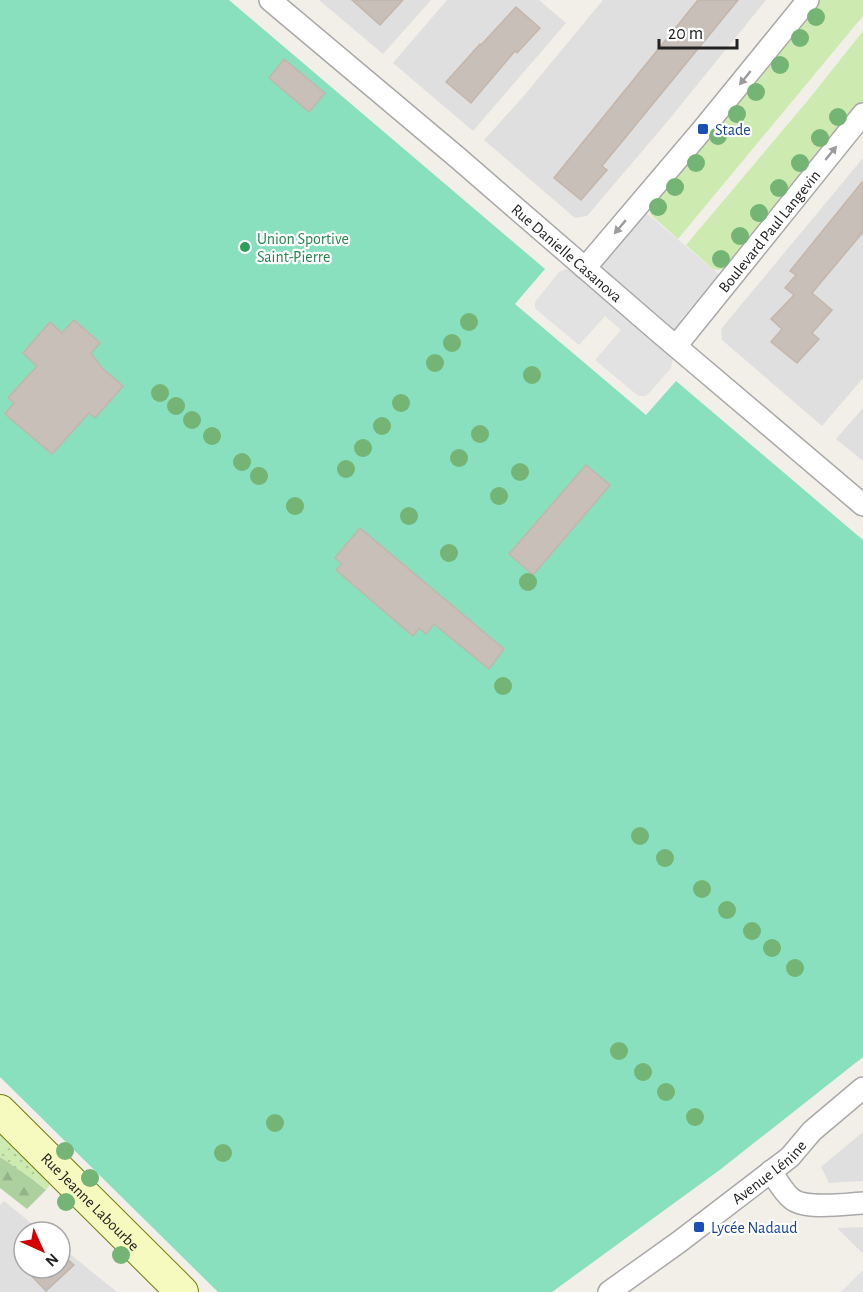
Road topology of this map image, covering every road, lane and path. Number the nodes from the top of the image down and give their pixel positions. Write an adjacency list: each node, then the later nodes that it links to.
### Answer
1 (270, 0): 4 (street, Rue Danielle Casanova)
2 (808, 0): 4 (street, one-way to 4)
3 (863, 114): 5 (street, Boulevard Paul Langevin, one-way to 3)
4 (585, 268): 5 (street, Rue Danielle Casanova)
5 (676, 346): 6 (street, Rue Danielle Casanova)
6 (863, 505)
7 (863, 1088): 9 (street, Avenue Lénine)
8 (0, 1111): 11 (street, Rue Jeanne Labourbe)
9 (771, 1172): 10 (street); 12 (street, Avenue Lénine)
10 (863, 1203)
11 (182, 1292)
12 (609, 1292)

